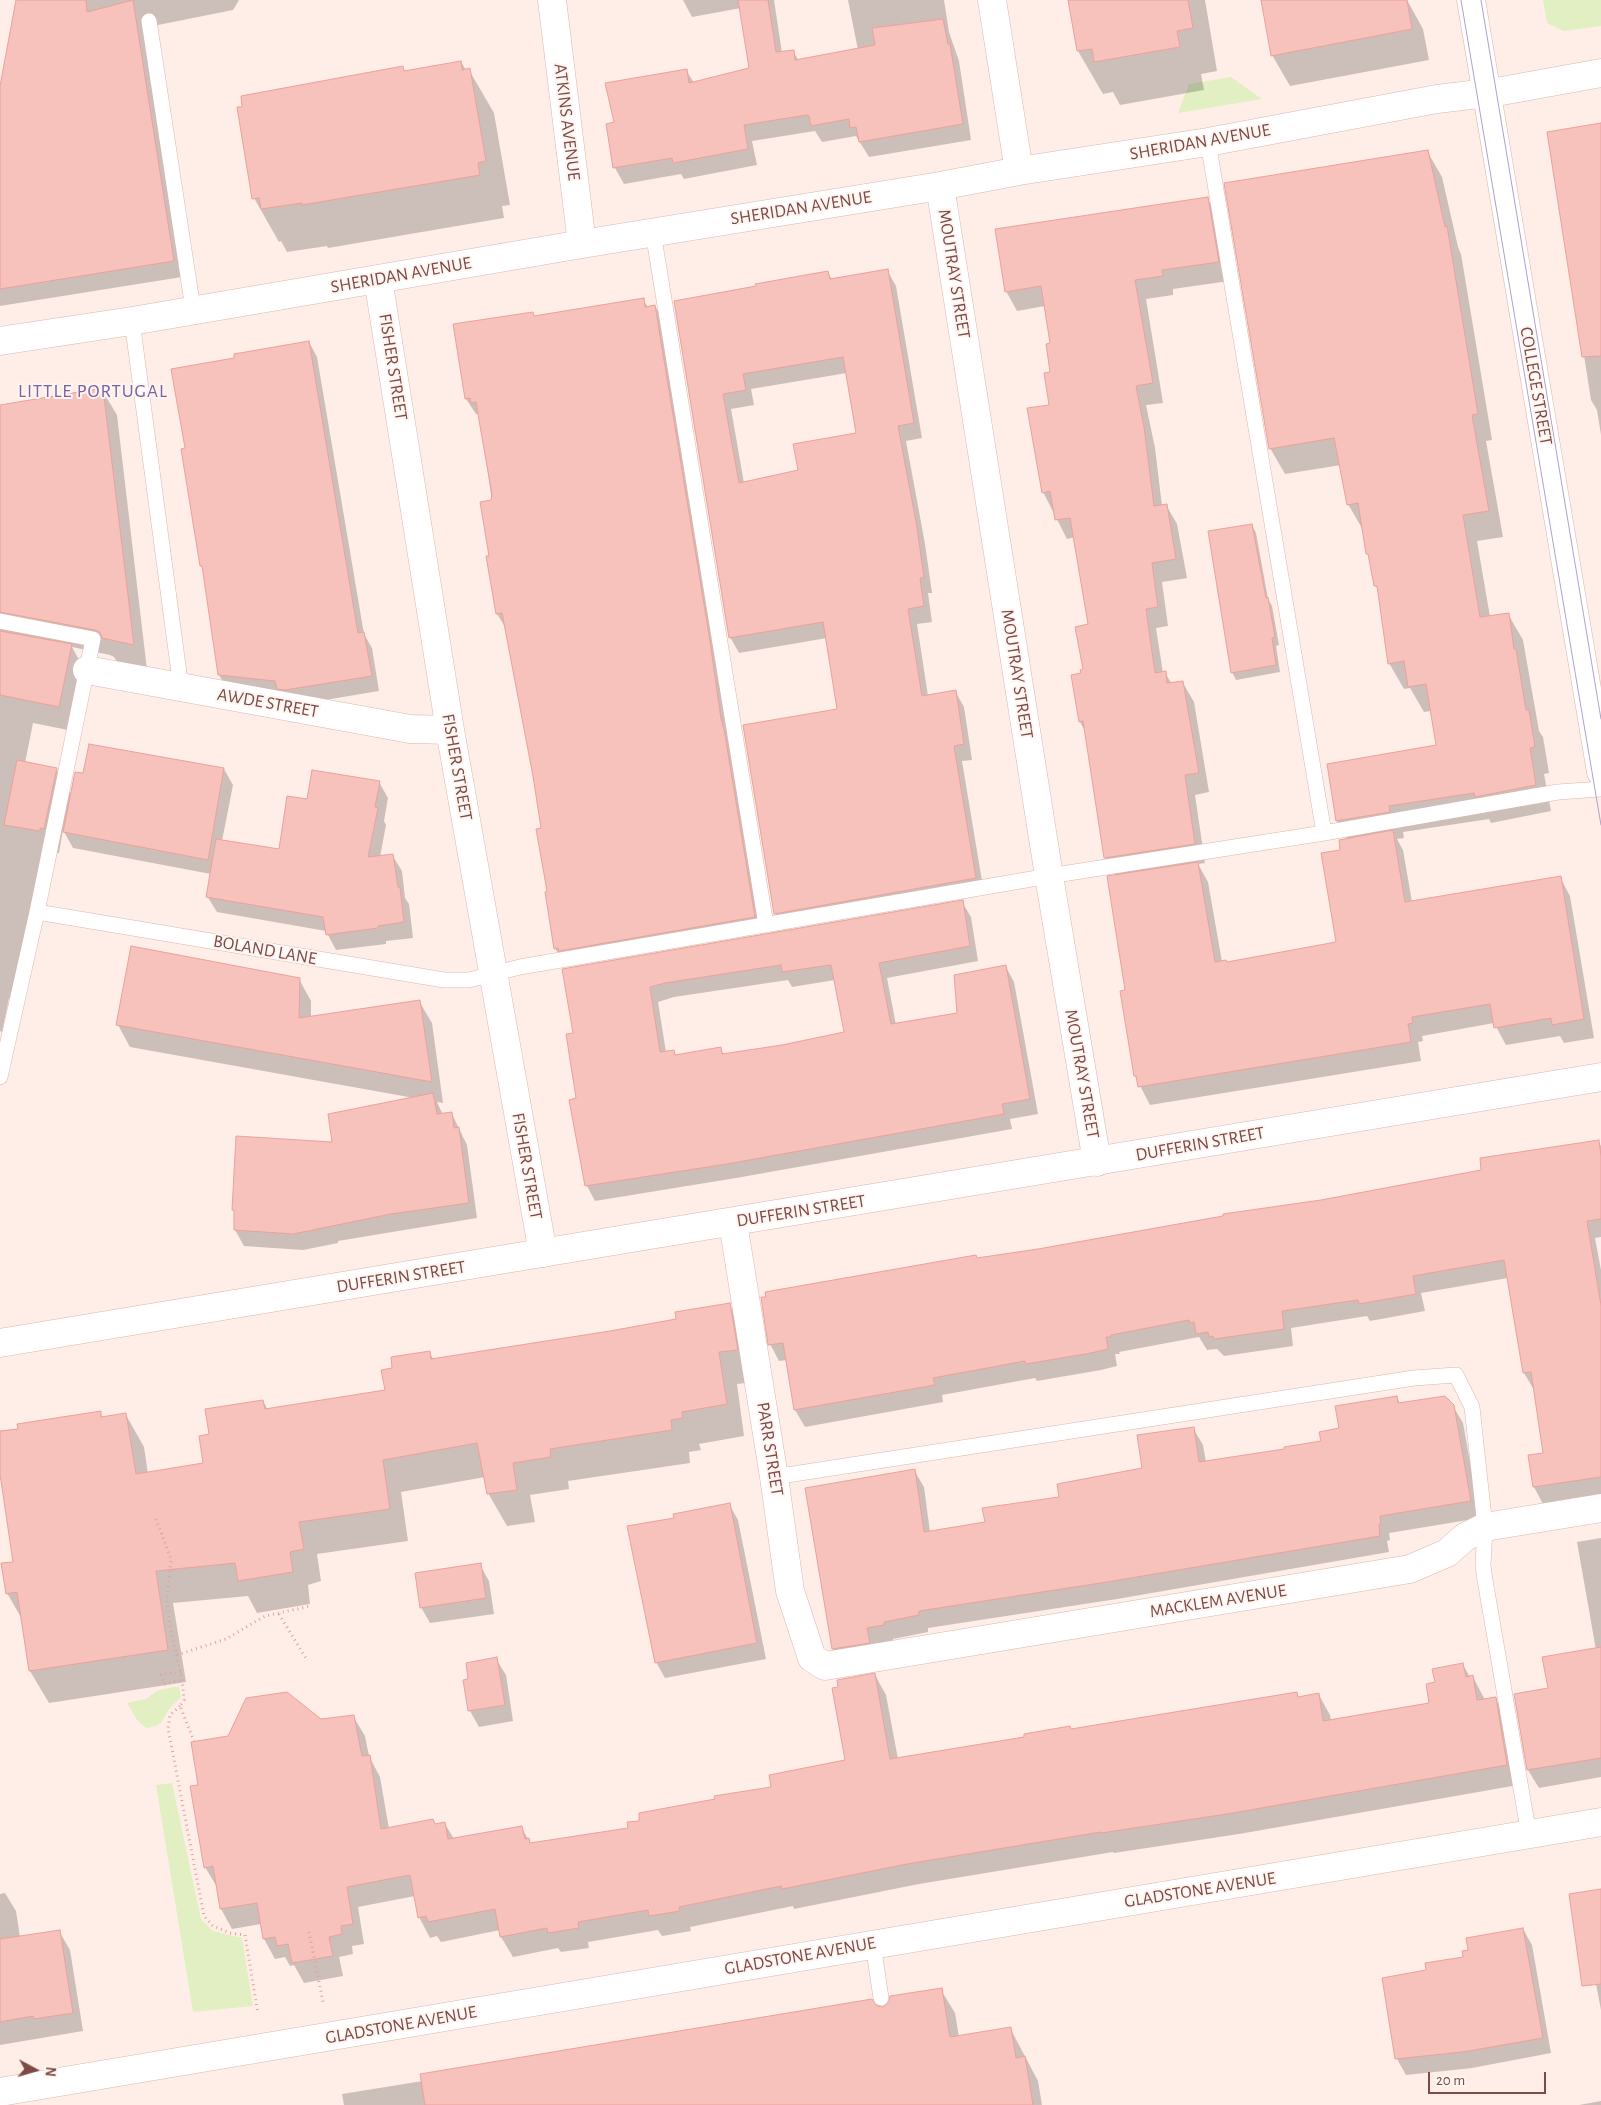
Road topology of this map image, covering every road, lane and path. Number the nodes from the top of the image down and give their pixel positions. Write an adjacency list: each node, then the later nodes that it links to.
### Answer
1 (552, 0): 11 (street, ATKINS AVENUE)
2 (992, 0): 8 (street)
3 (1471, 0): 6 (street, COLLEGE STREET)
4 (149, 21): 13 (lane)
5 (1601, 73): 6 (street, SHERIDAN AVENUE)
6 (1486, 93): 7 (street, SHERIDAN AVENUE); 20 (street, COLLEGE STREET)
7 (1208, 142): 8 (street, SHERIDAN AVENUE); 22 (lane)
8 (1019, 171): 9 (street, SHERIDAN AVENUE)
9 (940, 186): 10 (street, SHERIDAN AVENUE); 23 (street, MOUTRAY STREET)
10 (654, 232): 11 (street, SHERIDAN AVENUE); 25 (lane)
11 (582, 244): 12 (street, SHERIDAN AVENUE)
12 (378, 279): 13 (street, SHERIDAN AVENUE); 19 (street, FISHER STREET)
13 (193, 309): 14 (street, SHERIDAN AVENUE)
14 (132, 321): 15 (street, SHERIDAN AVENUE); 18 (lane)
15 (0, 340)
16 (0, 621): 17 (lane)
17 (87, 670): 18 (street, AWDE STREET); 24 (lane)
18 (181, 688): 19 (street, AWDE STREET)
19 (450, 730): 26 (street, FISHER STREET)
20 (1601, 772)
21 (1601, 789): 22 (lane, BOLAND LANE)
22 (1324, 833): 23 (lane, BOLAND LANE)
23 (1050, 876): 25 (lane, BOLAND LANE); 29 (street, MOUTRAY STREET)
24 (37, 912): 26 (lane, BOLAND LANE); 27 (lane)
25 (766, 925): 26 (lane, BOLAND LANE)
26 (492, 974): 31 (street, FISHER STREET)
27 (0, 1077)
28 (1601, 1077): 29 (street, DUFFERIN STREET)
29 (1097, 1162): 30 (street, DUFFERIN STREET)
30 (733, 1223): 31 (street, DUFFERIN STREET); 33 (street, PARR STREET)
31 (543, 1253): 32 (street, DUFFERIN STREET)
32 (0, 1343)
33 (774, 1477): 36 (lane); 41 (street, PARR STREET)
34 (1601, 1508): 36 (street, MACKLEM AVENUE)
35 (156, 1519): 39 (path)
36 (1485, 1527): 41 (street, MACKLEM AVENUE); 47 (lane)
37 (311, 1606): 38 (path)
38 (279, 1614): 39 (path); 40 (path)
39 (176, 1655): 42 (path)
40 (307, 1660)
41 (826, 1666)
42 (181, 1672): 43 (path); 43 (path)
43 (182, 1680): 44 (path)
44 (180, 1706): 45 (path); 52 (path)
45 (194, 1741)
46 (1601, 1822): 47 (street, GLADSTONE AVENUE)
47 (1529, 1835): 49 (street, GLADSTONE AVENUE)
48 (309, 1932): 51 (path)
49 (873, 1944): 50 (lane); 53 (street, GLADSTONE AVENUE)
50 (882, 1998)
51 (324, 2004)
52 (258, 2017)
53 (17, 2095)

